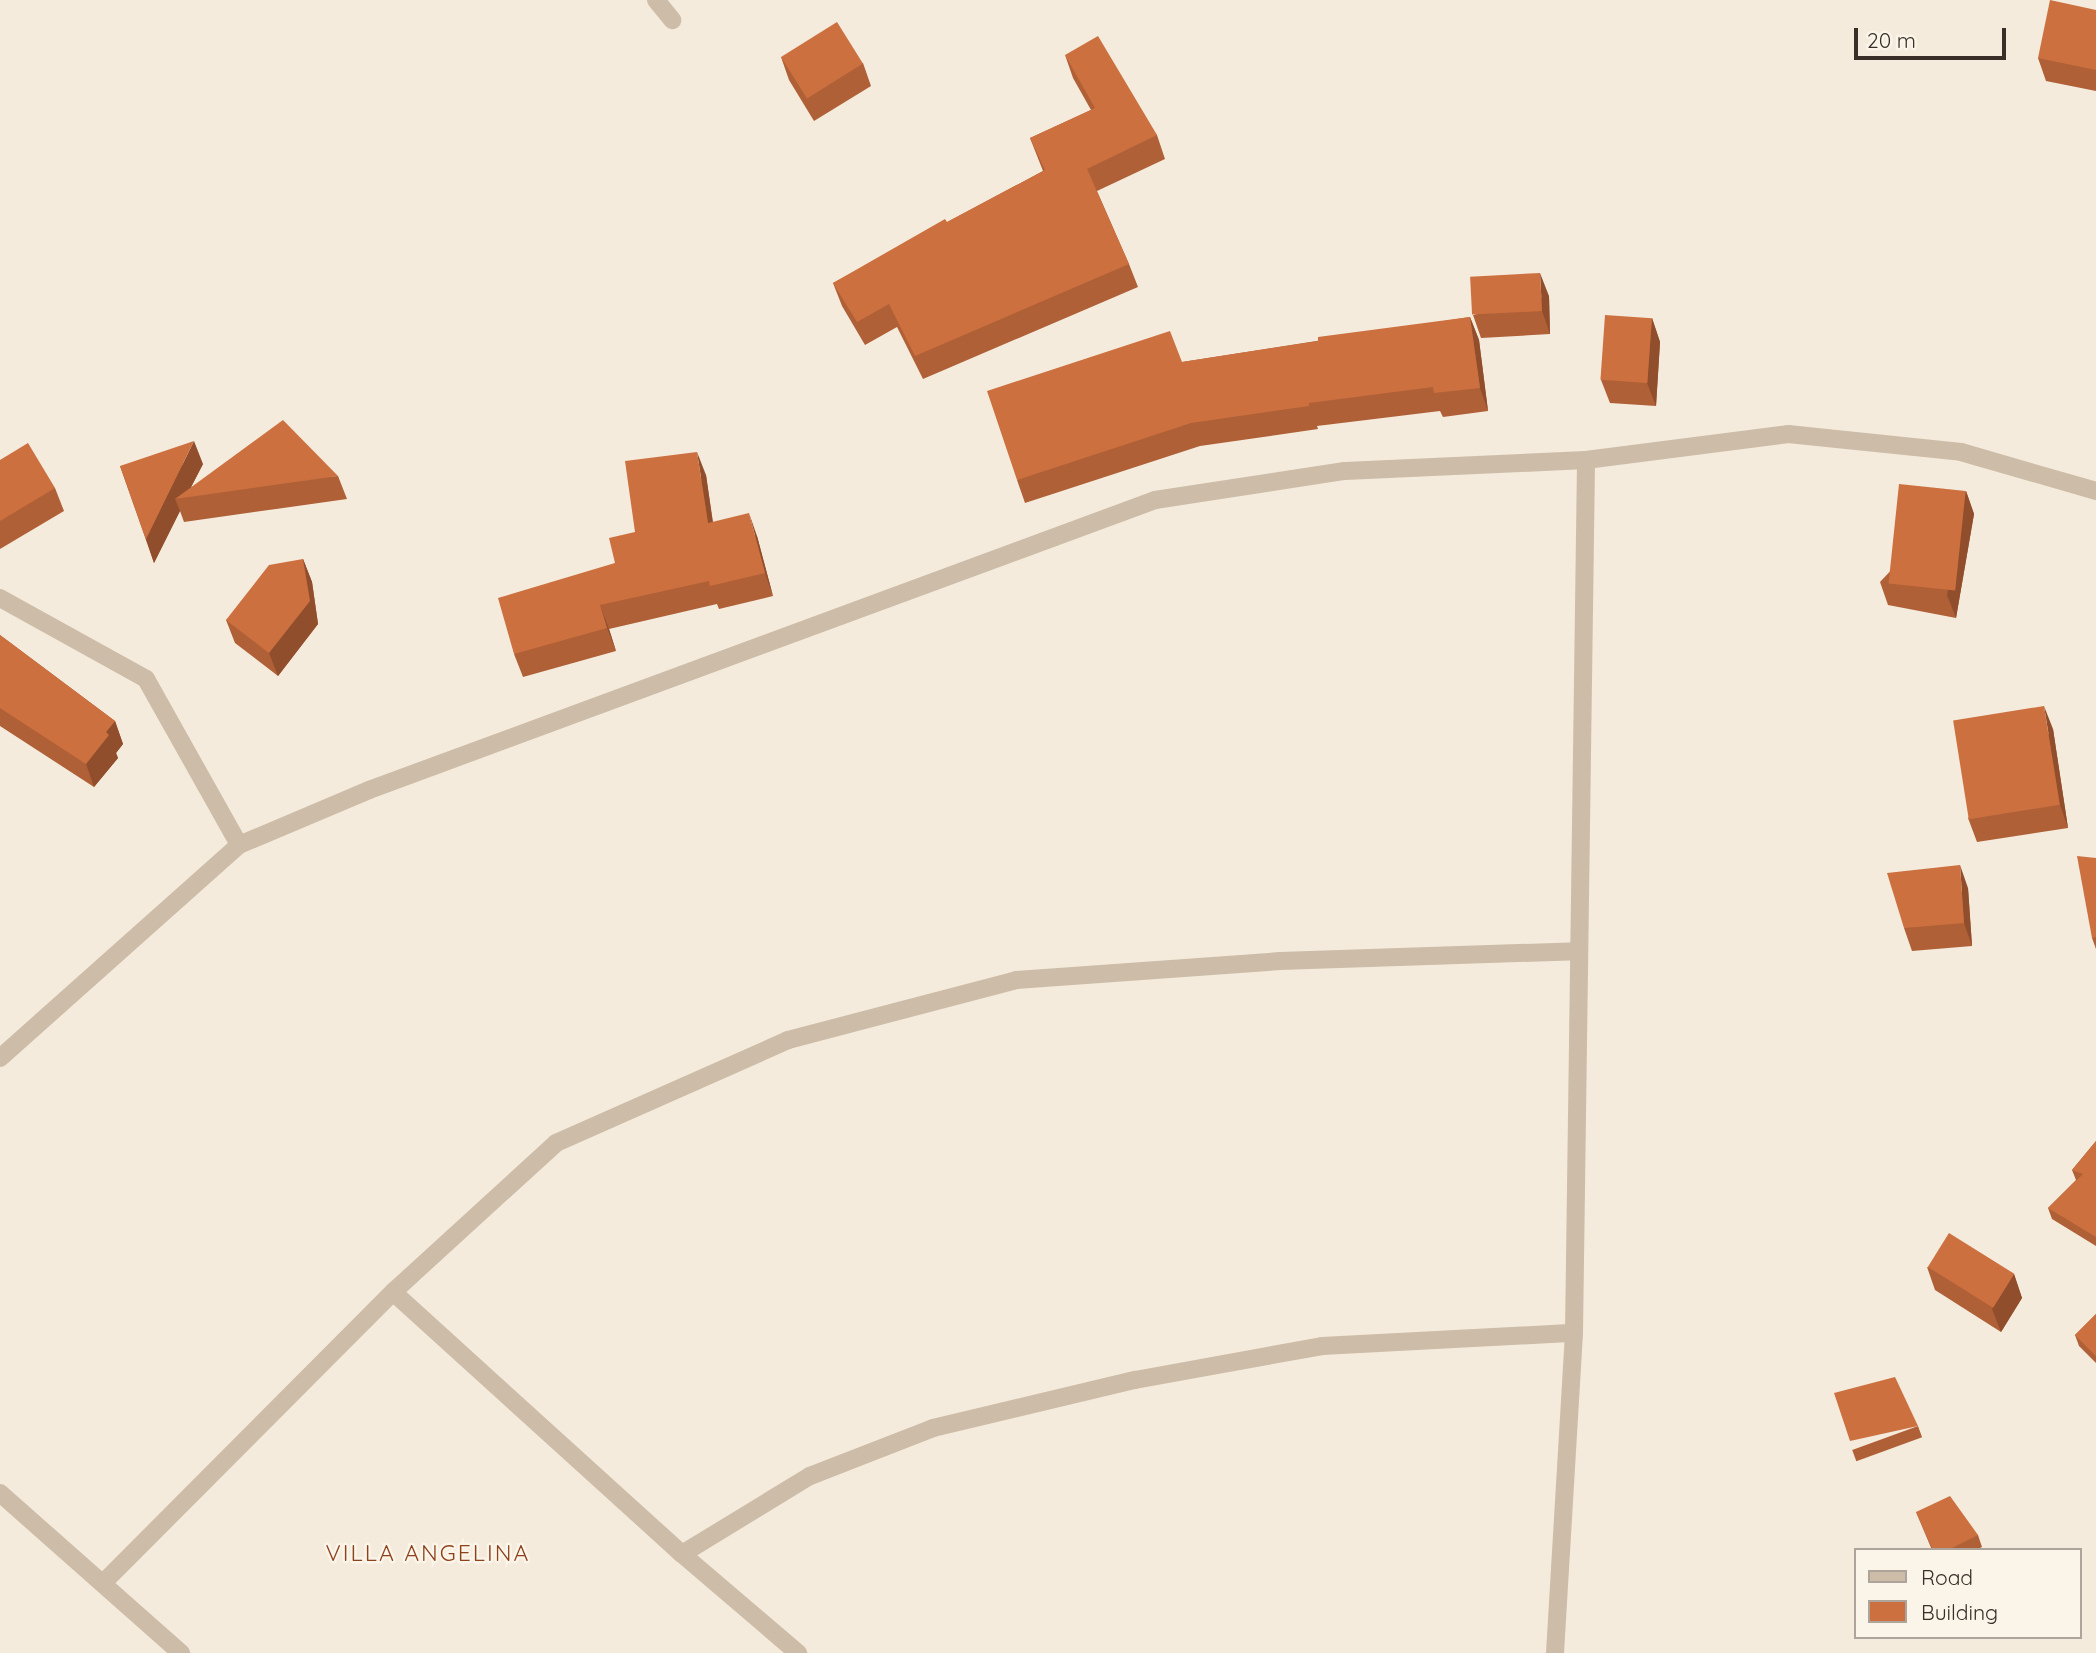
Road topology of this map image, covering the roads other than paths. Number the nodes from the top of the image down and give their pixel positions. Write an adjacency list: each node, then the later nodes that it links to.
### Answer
1 (656, 0): 2 (street)
2 (672, 20)
3 (1586, 460): 4 (street); 6 (street); 7 (street)
4 (2096, 491)
5 (0, 598): 6 (street)
6 (239, 845): 8 (street)
7 (1577, 951): 9 (street); 10 (street)
8 (0, 1058)
9 (393, 1292): 12 (street); 13 (street)
10 (1574, 1333): 12 (street); 16 (street)
11 (0, 1493): 13 (street)
12 (682, 1554): 15 (street)
13 (103, 1583): 14 (street)
14 (181, 1653)
15 (798, 1653)
16 (1555, 1653)

